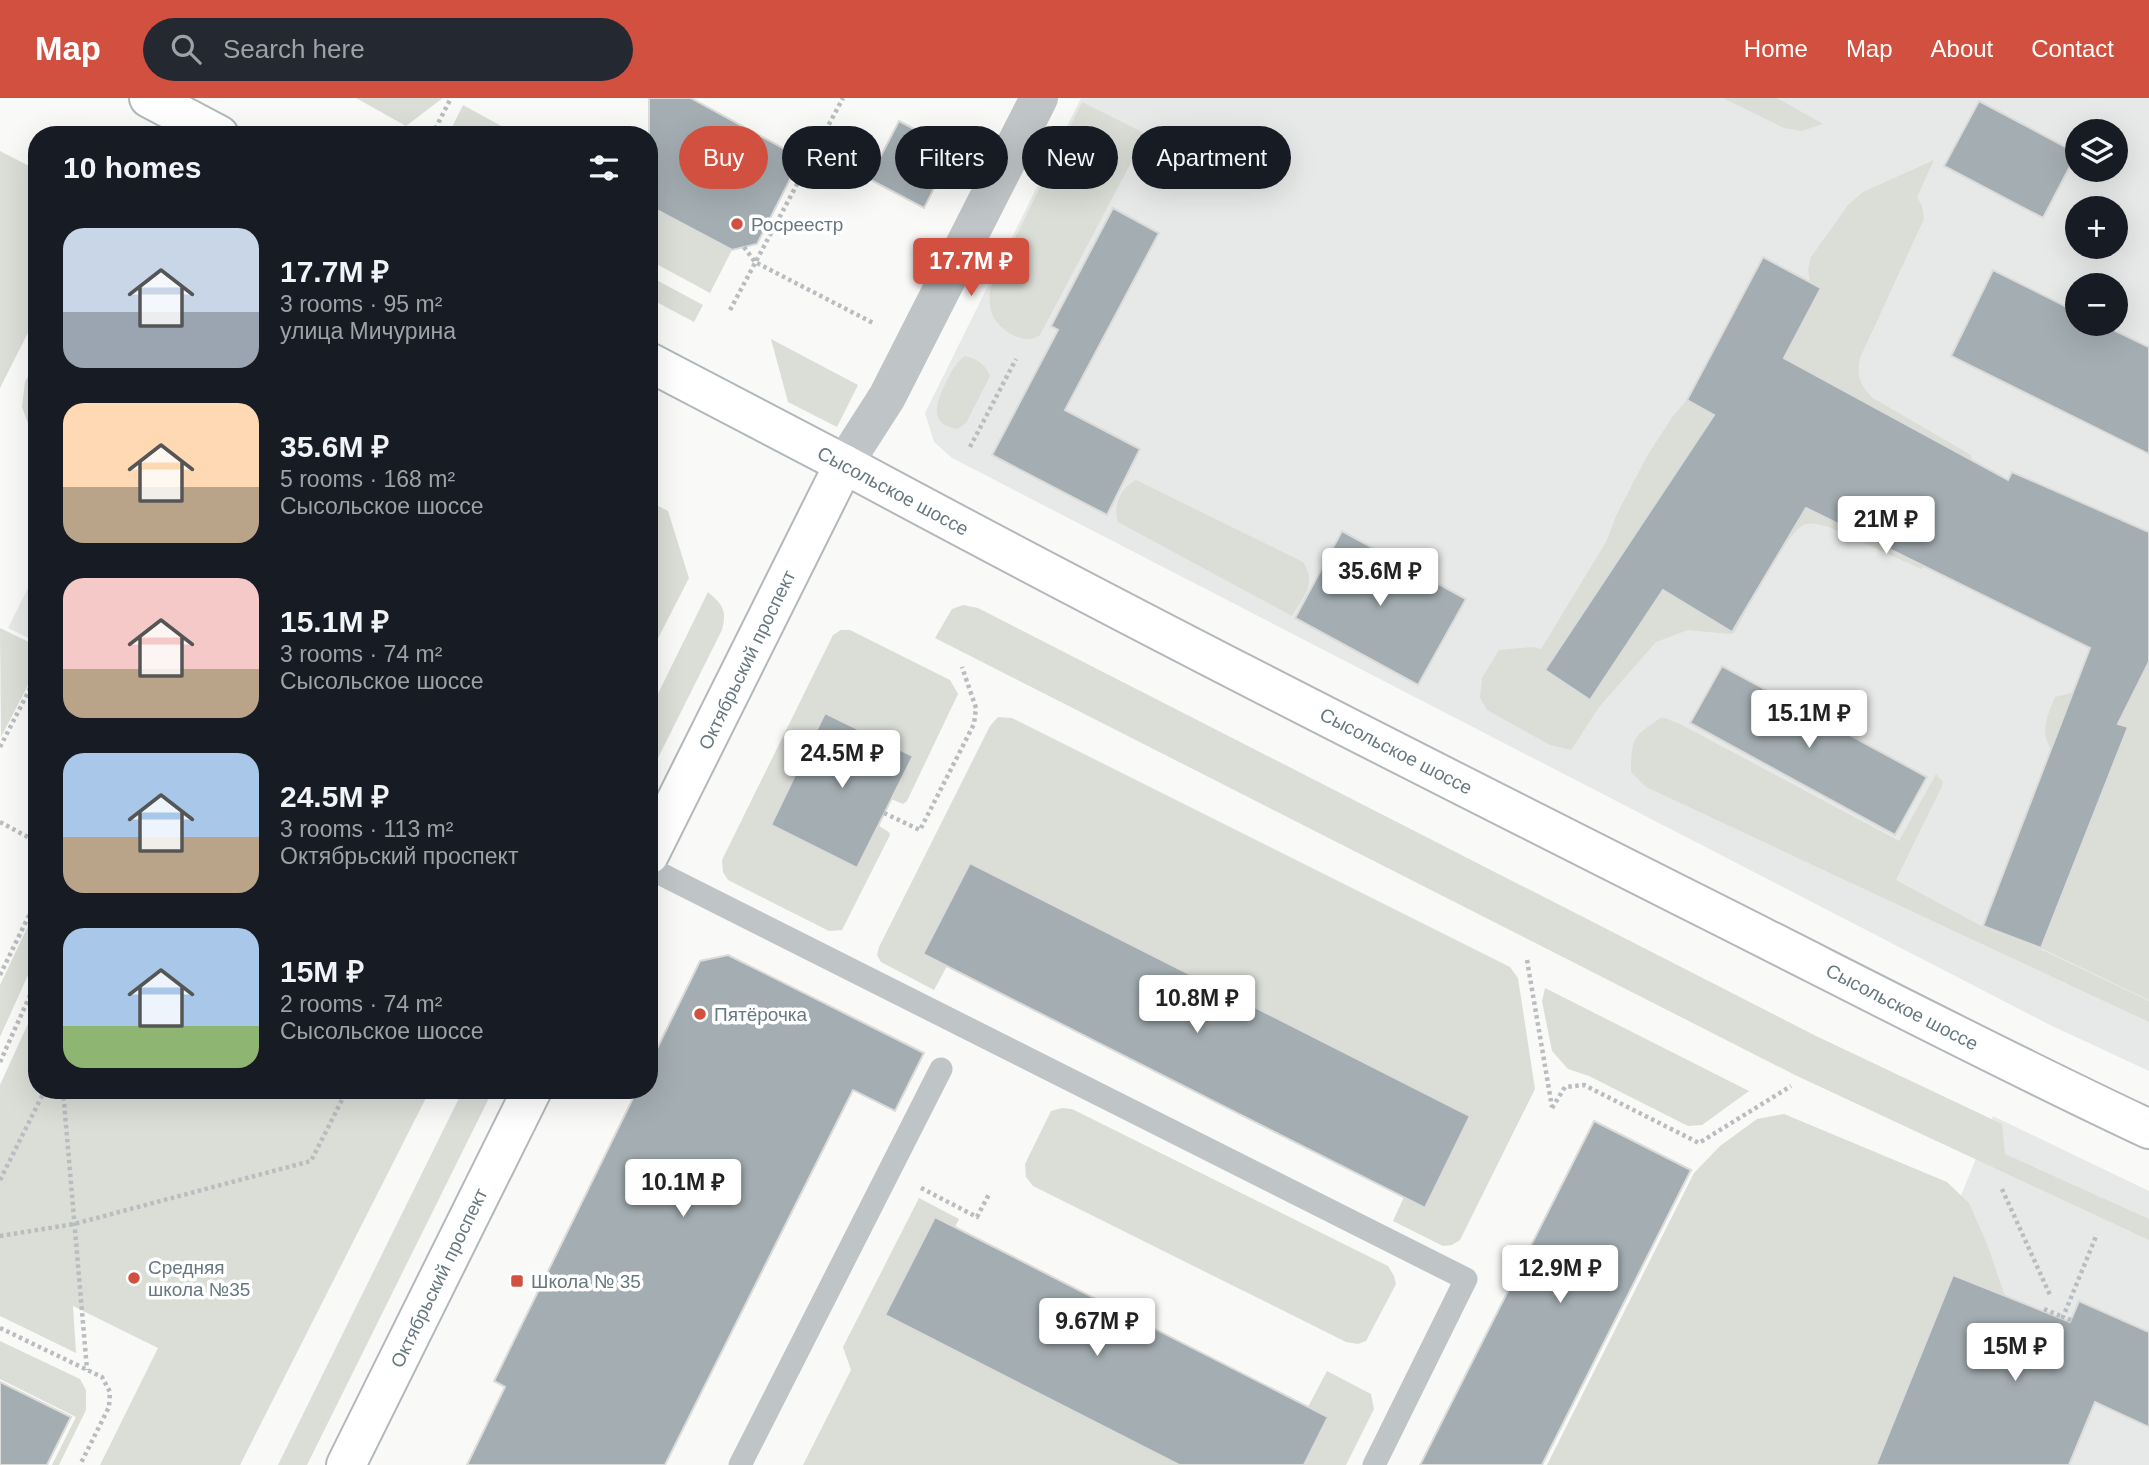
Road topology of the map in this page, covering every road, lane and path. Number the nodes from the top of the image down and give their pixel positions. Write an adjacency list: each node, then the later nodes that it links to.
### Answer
1 (149, 98): 5 (main road)
2 (451, 98): 6 (path)
3 (843, 98): 8 (path)
4 (1039, 98): 14 (street)
5 (202, 126)
6 (437, 126)
7 (744, 247): 8 (path)
8 (755, 262): 9 (path); 10 (path)
9 (730, 310)
10 (883, 328)
11 (1016, 359): 13 (path)
12 (658, 367): 14 (main road, Сысольское шоссе)
13 (970, 447)
14 (844, 464): 21 (main road, Октябрьский проспект); 34 (main road, Сысольское шоссе)
15 (962, 667): 18 (path)
16 (28, 693): 17 (path)
17 (0, 747)
18 (884, 813)
19 (0, 822): 20 (path)
20 (28, 837)
21 (658, 837)
22 (658, 873): 51 (lane)
23 (28, 917): 25 (path)
24 (1527, 960): 29 (path)
25 (0, 975)
26 (28, 1000): 27 (path)
27 (0, 1062)
28 (941, 1069): 35 (lane)
29 (1791, 1086)
30 (40, 1099): 36 (path)
31 (63, 1099): 39 (path)
32 (342, 1099): 39 (path)
33 (529, 1099): 49 (main road, Октябрьский проспект)
34 (2149, 1129)
35 (889, 1172): 38 (path); 50 (lane)
36 (0, 1180)
37 (2002, 1189): 42 (path)
38 (989, 1194)
39 (74, 1224): 41 (path); 47 (path)
40 (2097, 1234): 44 (path)
41 (0, 1236)
42 (2050, 1295)
43 (2044, 1309): 44 (path)
44 (2063, 1317): 45 (path)
45 (2071, 1320)
46 (0, 1328): 47 (path)
47 (87, 1370): 48 (path)
48 (80, 1465)
49 (346, 1465)
50 (740, 1465)
51 (1374, 1465)

